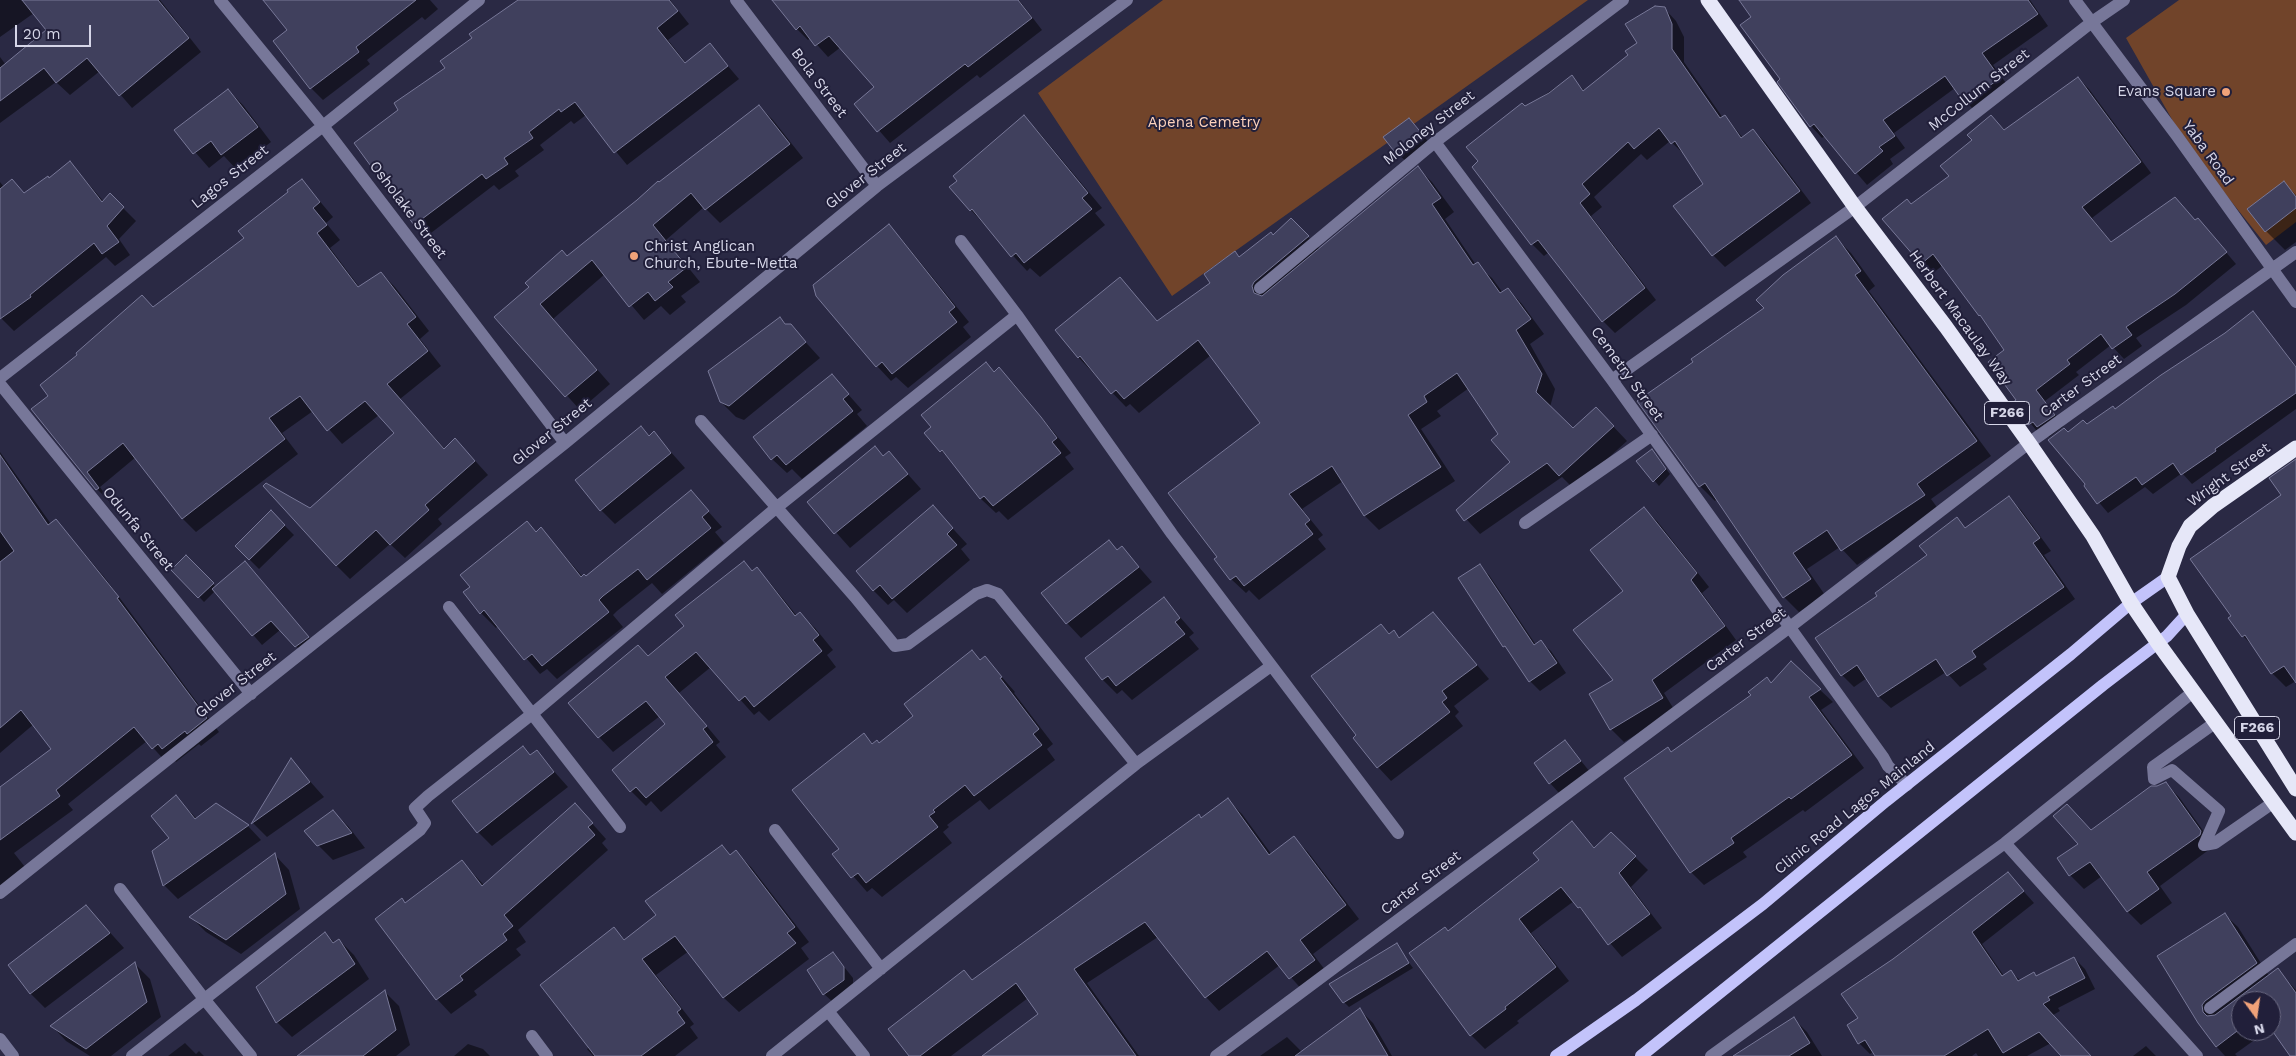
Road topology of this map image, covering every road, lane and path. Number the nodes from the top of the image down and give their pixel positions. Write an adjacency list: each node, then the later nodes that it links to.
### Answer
1 (220, 0): 10 (street, Osholake Street)
2 (479, 0): 10 (street, Lagos Street)
3 (736, 0): 12 (street, Bola Street)
4 (1127, 0): 12 (street, Glover Street)
5 (1623, 0): 11 (street, Moloney Street)
6 (1708, 0): 13 (highway, Herbert Macaulay Way / F266)
7 (2075, 0): 9 (street, Yaba Road)
8 (2124, 0): 9 (street, McCollum Street)
9 (2092, 22): 13 (street, McCollum Street); 16 (street, Yaba Road)
10 (323, 126): 20 (street, Lagos Street); 25 (street, Osholake Street)
11 (1435, 142): 17 (street, Moloney Street); 21 (street, Cemetry Street)
12 (877, 186): 25 (street, Glover Street)
13 (1855, 207): 21 (street, McCollum Street); 26 (highway, Herbert Macaulay Way / F266)
14 (961, 241): 19 (street)
15 (2296, 252): 16 (street, Carter Street)
16 (2272, 270): 18 (street, Yaba Road); 26 (street, Carter Street)
17 (1260, 288)
18 (2296, 302)
19 (1017, 315): 28 (street); 36 (street)
20 (0, 378)
21 (1612, 380): 24 (street, Cemetry Street)
22 (0, 384): 38 (street, Odunfa Street)
23 (700, 421): 28 (street)
24 (1652, 436): 29 (street); 34 (street, Cemetry Street)
25 (565, 443): 38 (street, Glover Street)
26 (2029, 443): 31 (highway, Herbert Macaulay Way / F266); 34 (street, Carter Street)
27 (2296, 448): 30 (highway, Wright Street)
28 (776, 508): 39 (street); 41 (street)
29 (1525, 523)
30 (2168, 577): 31 (main road, Clinic Road Lagos Mainland); 33 (highway)
31 (2131, 602): 35 (highway, Herbert Macaulay Way / F266); 42 (main road, Clinic Road Lagos Mainland)
32 (449, 607): 39 (street)
33 (2187, 614): 35 (main road); 43 (highway, F266)
34 (1790, 627): 42 (street, Cemetry Street); 65 (street, Carter Street)
35 (2158, 643): 37 (highway, Herbert Macaulay Way / F266); 67 (main road)
36 (1271, 666): 41 (street); 47 (street)
37 (2193, 692): 40 (highway, Herbert Macaulay Way / F266); 49 (street)
38 (251, 694): 51 (street, Glover Street)
39 (532, 714): 45 (street); 54 (street)
40 (2216, 722): 44 (highway, Herbert Macaulay Way / F266); 44 (street)
41 (1136, 764): 53 (street)
42 (1907, 785): 66 (main road, Clinic Road Lagos Mainland)
43 (2296, 789)
44 (2274, 802): 48 (highway, Herbert Macaulay Way / F266)
45 (620, 827)
46 (775, 830): 53 (street)
47 (1398, 833)
48 (2296, 833)
49 (2005, 842): 68 (street); 69 (street)
50 (120, 889): 54 (street)
51 (0, 893)
52 (2296, 944): 55 (street)
53 (881, 969): 56 (street)
54 (205, 1000): 60 (street); 61 (street)
55 (2210, 1008)
56 (828, 1011): 63 (street); 64 (street)
57 (532, 1036): 62 (street)
58 (0, 1039): 59 (street)
59 (13, 1056)
60 (132, 1056)
61 (252, 1056)
62 (547, 1056)
63 (772, 1056)
64 (864, 1056)
65 (1216, 1056)
66 (1556, 1056)
67 (1641, 1056)
68 (1711, 1056)
69 (2197, 1056)

